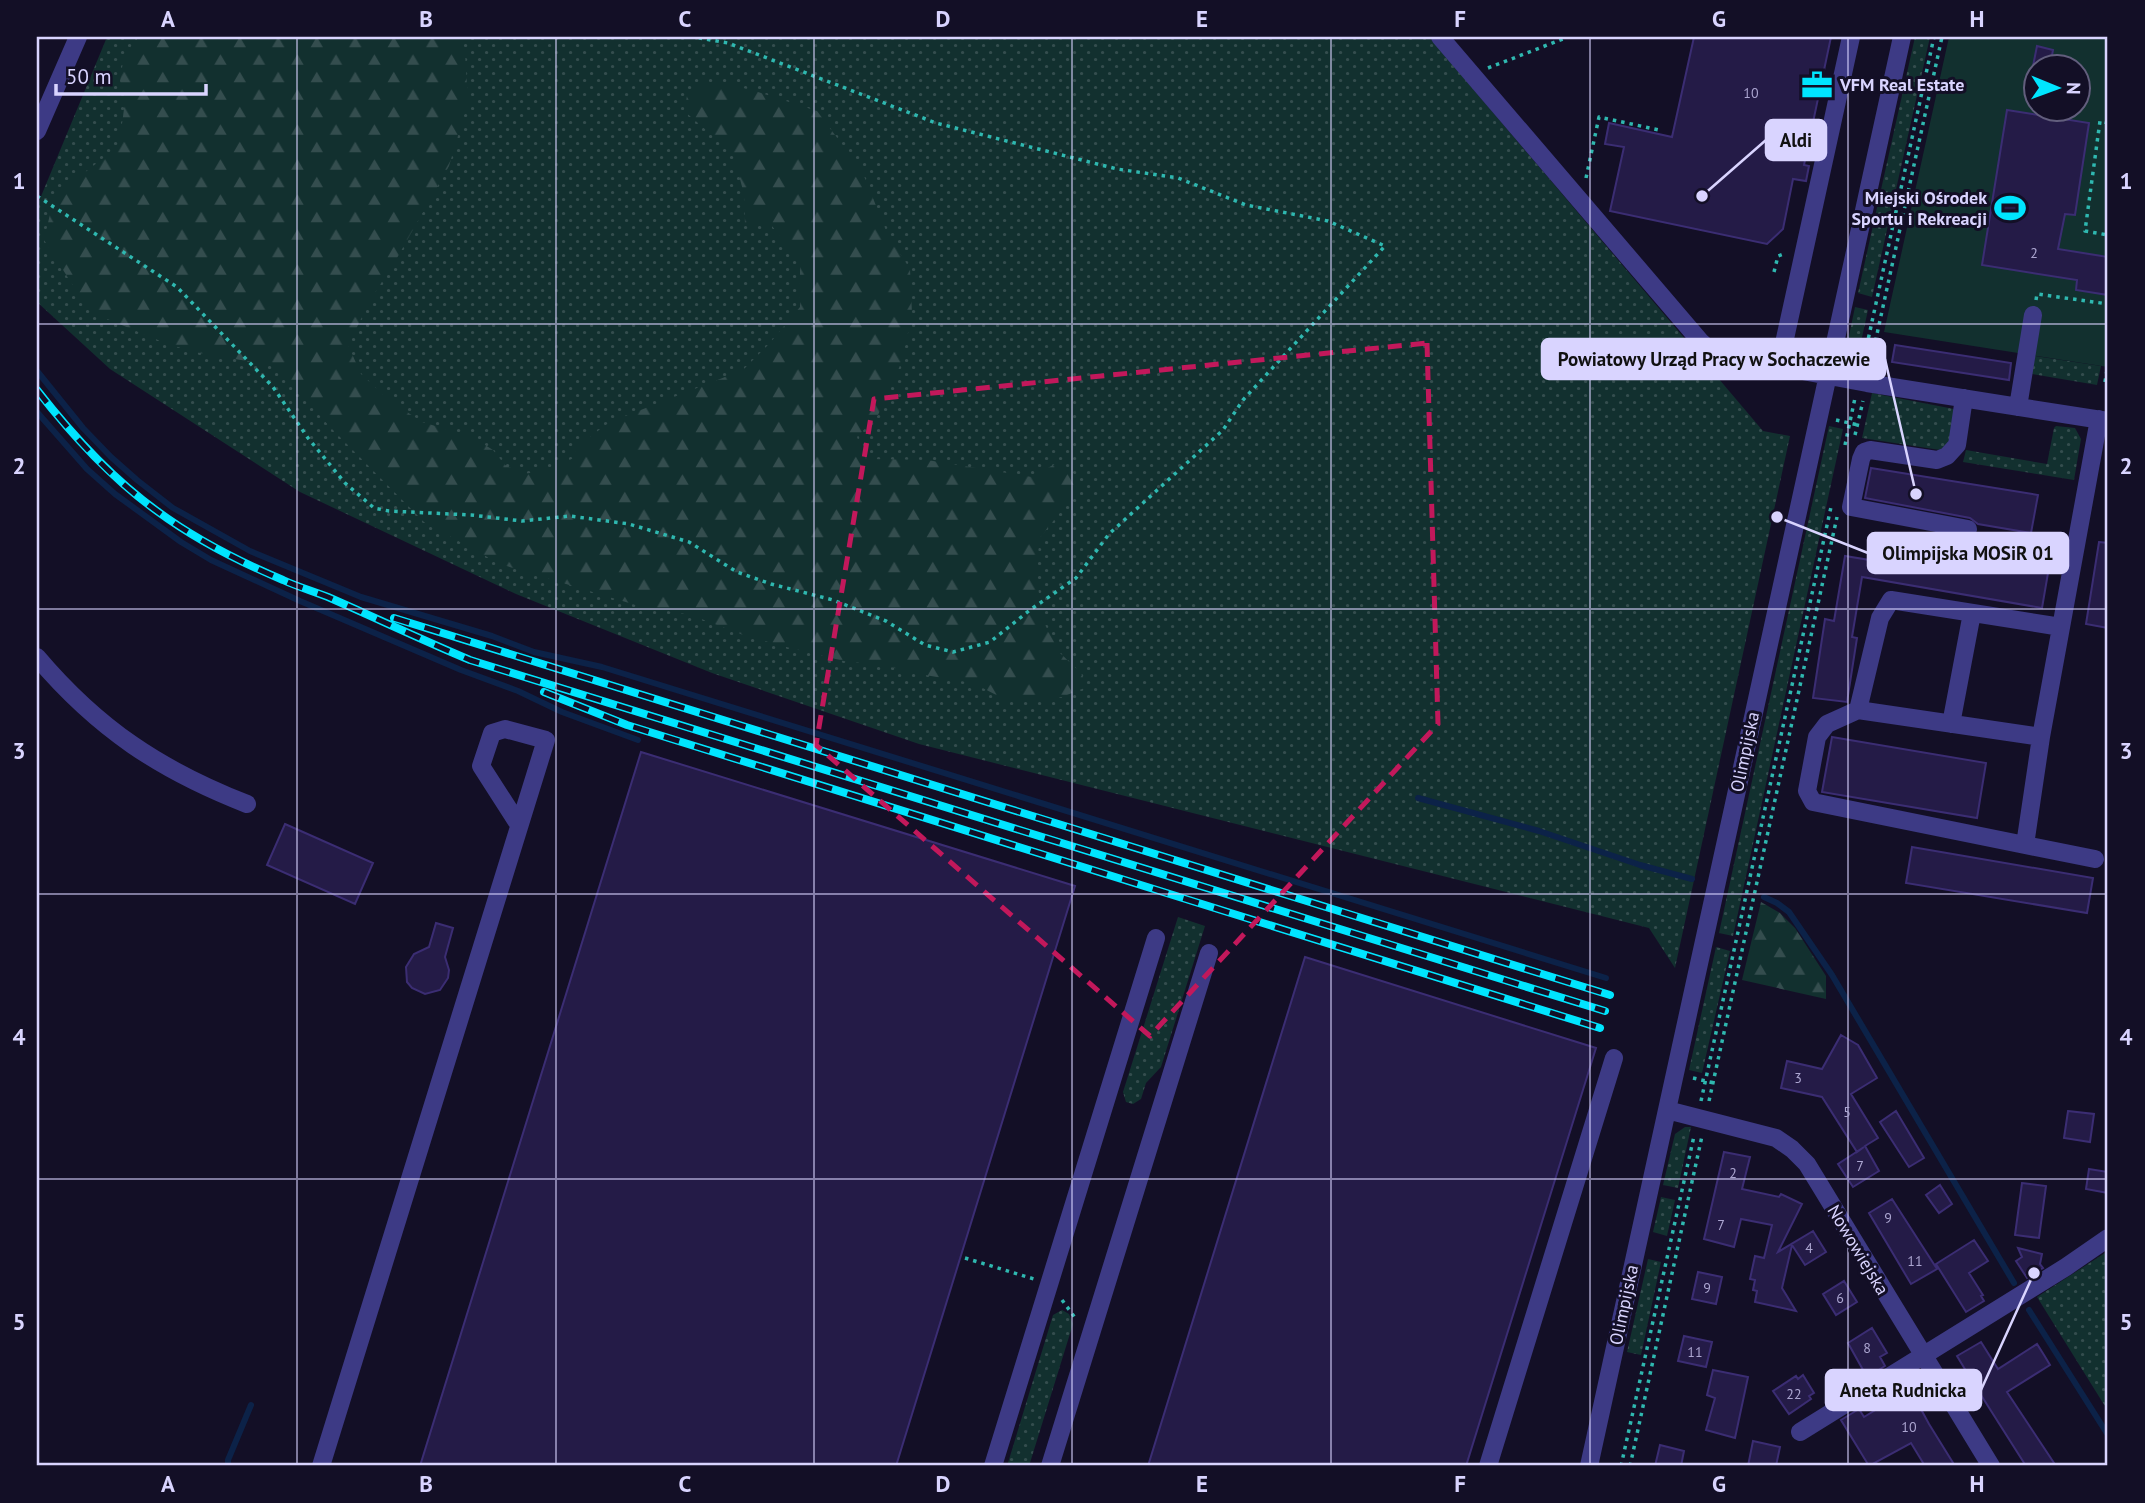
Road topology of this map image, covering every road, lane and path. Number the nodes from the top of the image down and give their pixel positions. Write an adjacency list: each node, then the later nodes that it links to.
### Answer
1 (78, 37): 12 (street)
2 (694, 37): 13 (path)
3 (1440, 37): 14 (street)
4 (1568, 37): 9 (path)
5 (1852, 37): 19 (street)
6 (1902, 37): 20 (street, Olimpijska)
7 (1934, 37): 21 (path)
8 (1942, 37): 21 (path)
9 (1486, 69)
10 (2108, 122): 15 (path)
11 (1658, 130): 14 (path)
12 (37, 131)
13 (37, 196)
14 (1581, 202): 19 (street)
15 (2108, 235)
16 (2108, 304): 17 (path)
17 (2033, 315): 24 (street)
18 (2108, 364): 22 (path)
19 (1779, 366): 20 (street)
20 (1827, 375): 21 (street); 44 (street, Olimpijska)
21 (1863, 382): 23 (street); 26 (path); 27 (path)
22 (2105, 382)
23 (1965, 398): 24 (street); 30 (street)
24 (2018, 407): 25 (street)
25 (2104, 420): 32 (street)
26 (1854, 439)
27 (1844, 450)
28 (1832, 504): 45 (path)
29 (1840, 506): 45 (path)
30 (1968, 529)
31 (1972, 613): 32 (street); 34 (street); 35 (street)
32 (2061, 627): 36 (street)
33 (37, 657): 37 (street)
34 (1858, 710): 35 (street); 39 (street)
35 (1951, 724): 36 (street)
36 (2040, 737): 39 (street)
37 (247, 804)
38 (519, 825): 38 (street); 51 (street)
39 (2025, 845): 40 (street)
40 (2095, 859)
41 (1156, 938): 52 (street)
42 (1209, 953): 53 (street)
43 (1614, 1058): 54 (street)
44 (1667, 1110): 45 (street, Nowowiejska); 55 (street, Olimpijska)
45 (1702, 1118): 49 (street, Nowowiejska); 56 (path); 57 (path)
46 (2108, 1238): 49 (street)
47 (965, 1258): 48 (path)
48 (1039, 1281)
49 (1923, 1357): 50 (street); 58 (street, Nowowiejska)
50 (1800, 1432)
51 (321, 1466)
52 (993, 1466)
53 (1050, 1466)
54 (1488, 1466)
55 (1589, 1466)
56 (1621, 1466)
57 (1630, 1466)
58 (1991, 1466)

